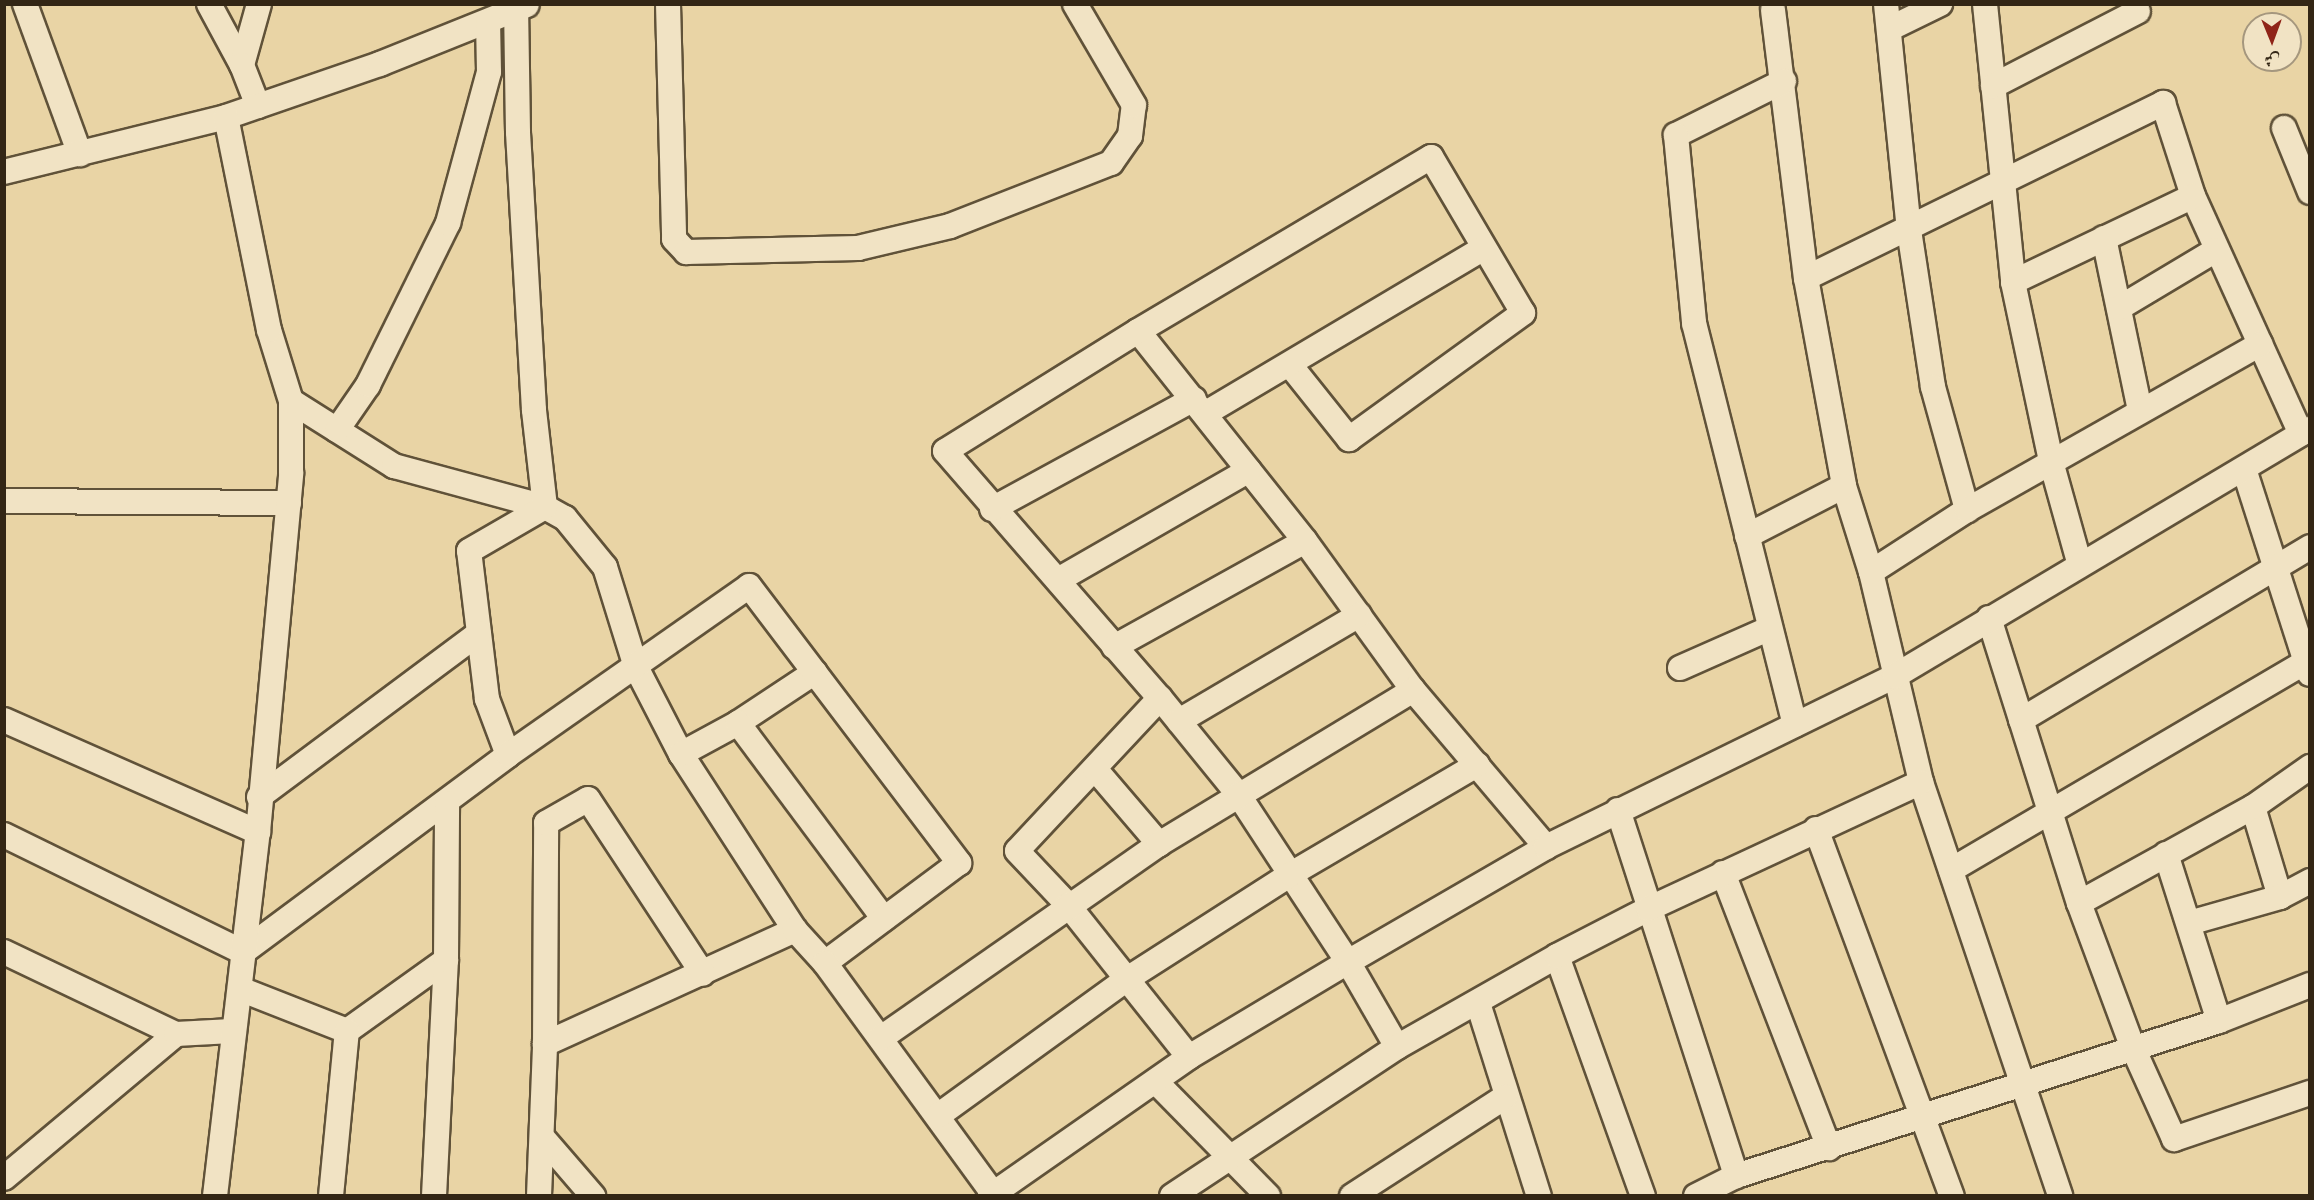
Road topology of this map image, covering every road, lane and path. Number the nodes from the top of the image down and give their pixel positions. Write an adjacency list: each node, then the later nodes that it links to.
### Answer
1 (25, 4): 20 (street)
2 (209, 4): 14 (street)
3 (259, 4): 14 (street)
4 (668, 4): 5 (street)
5 (1075, 4)
6 (1886, 4): 13 (street)
7 (1940, 4): 13 (street)
8 (1985, 4): 16 (street)
9 (521, 8): 12 (street); 46 (street)
10 (1773, 10): 15 (street)
11 (2138, 11): 16 (street)
12 (488, 22): 17 (street); 38 (street)
13 (1889, 29): 25 (street)
14 (242, 65): 17 (street)
15 (1785, 81): 29 (street); 49 (street)
16 (1993, 86): 22 (street)
17 (258, 106): 18 (street)
18 (226, 117): 20 (street); 35 (street)
19 (2283, 128): 23 (street)
20 (80, 154): 21 (street)
21 (4, 172)
22 (2002, 185): 24 (street); 25 (street); 30 (street)
23 (2309, 192)
24 (2193, 196): 26 (street); 28 (street)
25 (1909, 230): 29 (street); 48 (street)
26 (2103, 238): 30 (street); 31 (street)
27 (1484, 248): 32 (street); 34 (street); 34 (street)
28 (2216, 250): 31 (street); 33 (street)
29 (1806, 278): 43 (street)
30 (2013, 282): 40 (street)
31 (2119, 308): 37 (street)
32 (1138, 331): 36 (street); 47 (street)
33 (2260, 344): 37 (street); 39 (street)
34 (1290, 365): 36 (street)
35 (291, 401): 38 (street); 45 (street)
36 (1200, 406): 42 (street); 47 (street)
37 (2140, 410): 40 (street)
38 (337, 430): 46 (street)
39 (2305, 431): 41 (street)
40 (2052, 465): 48 (street); 52 (street)
41 (2244, 469): 52 (street); 53 (street)
42 (1249, 470): 50 (street); 55 (street)
43 (1845, 486): 49 (street); 54 (street)
44 (4, 501): 45 (street)
45 (289, 503): 80 (street)
46 (545, 507): 59 (street); 62 (street)
47 (992, 509): 55 (street)
48 (1967, 510): 54 (street)
49 (1747, 536): 58 (street)
50 (1305, 541): 56 (street); 60 (street)
51 (2310, 547): 53 (street)
52 (2080, 565): 57 (street)
53 (2273, 569): 61 (street); 70 (street)
54 (1871, 572): 65 (street)
55 (1058, 580): 60 (street)
56 (1359, 615): 66 (street); 69 (street)
57 (1989, 618): 65 (street); 70 (street)
58 (1768, 629): 63 (street); 72 (street)
59 (479, 633): 73 (street); 80 (street)
60 (1114, 647): 67 (street)
61 (2308, 665): 84 (street)
62 (636, 667): 64 (street); 73 (street); 74 (street)
63 (1680, 668)
64 (815, 672): 71 (street); 99 (street)
65 (1895, 676): 72 (street); 78 (street)
66 (1413, 690): 75 (street); 79 (street)
67 (1160, 698): 69 (street); 77 (street)
68 (4, 720): 86 (street)
69 (1179, 720): 79 (street)
70 (2021, 720): 84 (street)
71 (738, 723): 74 (street); 99 (street)
72 (1795, 725): 83 (street)
73 (508, 754): 81 (street)
74 (681, 754): 101 (street)
75 (1477, 765): 89 (street); 93 (street)
76 (2310, 767): 82 (street)
77 (1095, 769): 88 (street); 97 (street)
78 (1921, 782): 85 (street); 91 (street)
79 (1238, 794): 88 (street); 93 (street)
80 (260, 798): 86 (street)
81 (447, 803): 103 (street); 105 (street)
82 (2253, 807): 90 (street); 95 (street)
83 (1618, 810): 89 (street); 98 (street)
84 (2049, 812): 91 (street); 96 (street)
85 (1816, 829): 92 (street); 127 (street)
86 (258, 832): 103 (street)
87 (4, 835): 103 (street)
88 (1159, 844): 97 (street)
89 (1546, 847): 106 (street)
90 (2166, 854): 96 (street); 100 (street)
91 (1951, 870): 123 (street)
92 (1723, 873): 98 (street); 129 (street)
93 (1291, 874): 106 (street); 109 (street)
94 (2310, 881): 95 (street)
95 (2280, 897): 100 (street)
96 (2079, 903): 120 (street)
97 (1068, 904): 109 (street); 117 (street)
98 (1648, 909): 104 (street); 131 (street)
99 (884, 919): 107 (street)
100 (2189, 923): 113 (street)
101 (795, 930): 107 (street); 108 (street)
102 (4, 952): 116 (street)
103 (243, 952): 111 (street)
104 (1557, 956): 112 (street); 144 (street)
105 (446, 960): 115 (street); 138 (street)
106 (1348, 962): 119 (street); 121 (street)
107 (825, 963): 117 (street)
108 (703, 974): 118 (street); 118 (street)
109 (1126, 979): 121 (street); 126 (street)
110 (2310, 985): 113 (street)
111 (240, 989): 114 (street); 115 (street)
112 (1478, 1003): 119 (street); 125 (street)
113 (2219, 1021): 120 (street)
114 (232, 1031): 116 (street); 136 (street)
115 (347, 1031): 137 (street)
116 (176, 1034): 132 (street)
117 (881, 1038): 126 (street)
118 (545, 1044): 128 (street)
119 (1397, 1047): 130 (street)
120 (2133, 1048): 123 (street); 124 (street)
121 (1189, 1057): 122 (street)
122 (1156, 1082): 130 (street); 135 (street)
123 (2023, 1084): 127 (street); 146 (street)
124 (2310, 1094)
125 (1505, 1097): 133 (street); 143 (street)
126 (939, 1115): 135 (street)
127 (1922, 1117): 129 (street); 134 (street)
128 (543, 1138): 139 (street); 140 (street)
129 (1829, 1148): 131 (street)
130 (1229, 1156): 141 (street); 142 (street)
131 (1736, 1176): 145 (street)
132 (4, 1178)
133 (1535, 1194)
134 (1949, 1194)
135 (993, 1195)
136 (215, 1196)
137 (331, 1196)
138 (434, 1196)
139 (539, 1196)
140 (593, 1196)
141 (1172, 1196)
142 (1268, 1196)
143 (1352, 1196)
144 (1643, 1196)
145 (1696, 1196)
146 (2060, 1196)

